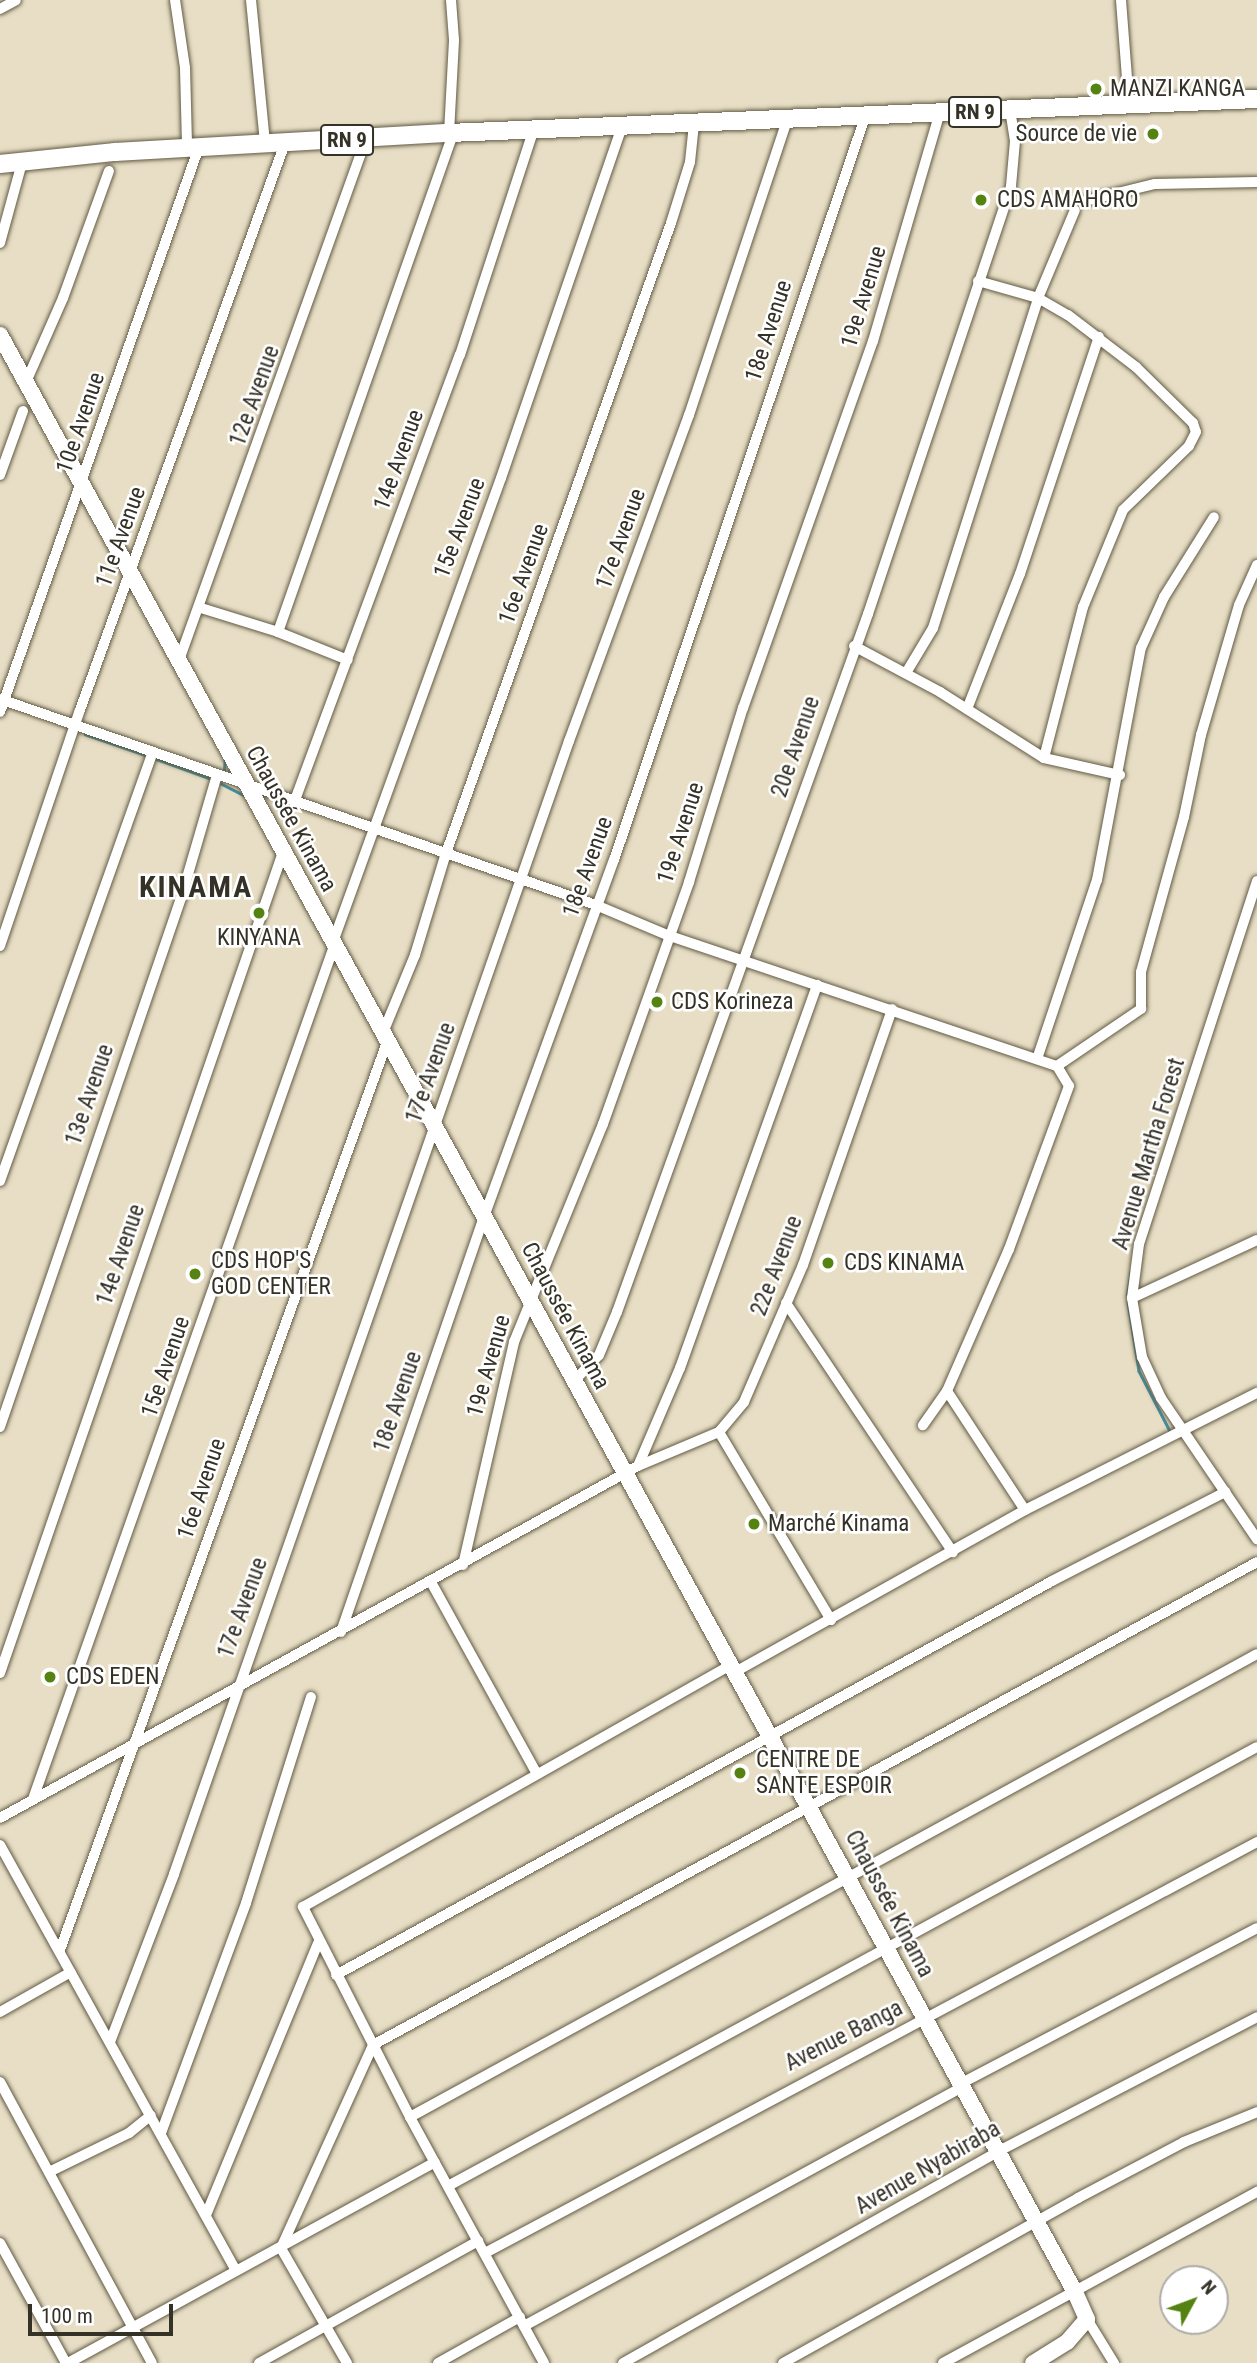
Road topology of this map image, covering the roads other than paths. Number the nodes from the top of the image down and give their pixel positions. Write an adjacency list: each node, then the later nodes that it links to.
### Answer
1 (16, 0): 6 (street)
2 (174, 0): 20 (street)
3 (251, 0): 19 (street)
4 (451, 0): 16 (street)
5 (1121, 0): 8 (street)
6 (0, 9)
7 (1257, 99): 8 (main road, RN 9)
8 (1129, 105): 9 (main road, RN 9)
9 (1010, 111): 10 (main road, RN 9); 28 (street, 20e Avenue)
10 (940, 112): 11 (main road, RN 9); 60 (street, 19e Avenue)
11 (866, 114): 12 (main road, RN 9); 59 (street, 18e Avenue)
12 (788, 118): 13 (main road, RN 9); 58 (street, 17e Avenue)
13 (694, 125): 14 (main road, RN 9); 56 (street, 16e Avenue)
14 (622, 127): 15 (main road, RN 9); 54 (street, 15e Avenue)
15 (533, 131): 16 (main road, RN 9); 42 (street, 14e Avenue)
16 (451, 134): 17 (main road, RN 9); 40 (street)
17 (366, 139): 18 (main road, RN 9); 39 (street, 12e Avenue)
18 (285, 143): 19 (main road, RN 9); 38 (street, 11e Avenue)
19 (265, 144): 20 (main road, RN 9)
20 (193, 147): 21 (main road, RN 9); 35 (street, 10e Avenue)
21 (23, 159): 22 (main road, RN 9); 27 (street)
22 (0, 164)
23 (109, 171): 32 (street)
24 (1257, 182): 25 (street)
25 (1085, 201)
26 (1075, 210): 29 (street)
27 (0, 243)
28 (978, 281): 29 (street); 41 (street, 20e Avenue)
29 (1038, 299): 31 (street); 44 (street)
30 (0, 335): 32 (street, Chaussée Kinama)
31 (1100, 337): 46 (street); 49 (street)
32 (26, 382): 35 (street, Chaussée Kinama)
33 (23, 411): 34 (street)
34 (0, 475)
35 (81, 485): 38 (street, Chaussée Kinama); 45 (street, 10e Avenue)
36 (1214, 517): 50 (street)
37 (1257, 565): 68 (street)
38 (131, 573): 43 (street, Chaussée Kinama); 47 (street, 11e Avenue)
39 (201, 608): 40 (street); 43 (street, 12e Avenue)
40 (278, 632): 42 (street)
41 (854, 646): 44 (street); 63 (street, 20e Avenue)
42 (348, 660): 53 (street, 14e Avenue)
43 (178, 665): 52 (street, Chaussée Kinama)
44 (906, 673): 46 (street)
45 (2, 704): 47 (street)
46 (967, 709): 49 (street)
47 (76, 730): 48 (street); 62 (street, 11e Avenue)
48 (151, 756): 51 (street); 70 (street)
49 (1044, 758): 50 (street)
50 (1119, 775): 67 (street)
51 (216, 779): 52 (street); 80 (street, 13e Avenue)
52 (250, 789): 53 (street); 55 (street, Chaussée Kinama)
53 (295, 800): 54 (street)
54 (371, 830): 56 (street); 61 (street, 15e Avenue)
55 (283, 852): 61 (street, Chaussée Kinama); 95 (street, 14e Avenue)
56 (445, 856): 58 (street); 66 (street, 16e Avenue)
57 (1257, 881): 73 (street, Avenue Martha Forest)
58 (521, 882): 59 (street); 69 (street, 17e Avenue)
59 (596, 905): 60 (street); 71 (street, 18e Avenue)
60 (667, 935): 63 (street); 74 (street, 19e Avenue)
61 (333, 944): 66 (street, Chaussée Kinama); 102 (street, 15e Avenue)
62 (0, 946)
63 (744, 959): 64 (street); 76 (street, 20e Avenue)
64 (817, 985): 65 (street); 83 (street)
65 (892, 1009): 67 (street); 75 (street, 22e Avenue)
66 (384, 1038): 69 (street, Chaussée Kinama); 99 (street, 16e Avenue)
67 (1037, 1059): 68 (street)
68 (1057, 1066): 77 (street)
69 (434, 1126): 71 (street, Chaussée Kinama); 96 (street, 17e Avenue)
70 (0, 1181)
71 (485, 1214): 74 (street, Chaussée Kinama); 92 (street, 18e Avenue)
72 (1257, 1240): 73 (street)
73 (1132, 1298): 81 (street, Avenue Martha Forest)
74 (529, 1303): 76 (street, Chaussée Kinama); 89 (street, 19e Avenue)
75 (786, 1303): 82 (street, 22e Avenue); 87 (street)
76 (573, 1382): 83 (street, Chaussée Kinama)
77 (947, 1391): 79 (street); 85 (street)
78 (1257, 1393): 81 (street)
79 (923, 1425)
80 (0, 1427)
81 (1180, 1429): 84 (street, Avenue Martha Forest); 85 (street)
82 (719, 1432): 83 (street, 22e Avenue); 91 (street)
83 (632, 1470): 89 (street, 22e Avenue); 94 (street, Chaussée Kinama)
84 (1225, 1492): 86 (street, Avenue Martha Forest); 98 (street)
85 (1025, 1510): 87 (street)
86 (1257, 1539)
87 (953, 1552): 91 (street)
88 (1257, 1562): 103 (street)
89 (463, 1565): 90 (street, 22e Avenue)
90 (431, 1582): 92 (street, 22e Avenue); 101 (street)
91 (831, 1620): 94 (street)
92 (341, 1632): 96 (street, 22e Avenue)
93 (1257, 1654): 107 (street)
94 (733, 1669): 98 (street, Chaussée Kinama); 101 (street)
95 (0, 1673)
96 (237, 1690): 99 (street, 22e Avenue); 117 (street, 17e Avenue)
97 (311, 1697): 124 (street)
98 (772, 1737): 103 (street, Chaussée Kinama); 113 (street)
99 (133, 1746): 102 (street, 22e Avenue); 111 (street, 16e Avenue)
100 (1257, 1747): 110 (street)
101 (536, 1772): 109 (street)
102 (33, 1799): 104 (street, 22e Avenue)
103 (810, 1804): 107 (street, Chaussée Kinama); 118 (street)
104 (0, 1818)
105 (1257, 1842): 116 (street, Avenue Banga)
106 (0, 1844): 111 (street)
107 (848, 1874): 110 (street, Chaussée Kinama); 123 (street)
108 (1257, 1927): 120 (street)
109 (318, 1943): 113 (street); 130 (street)
110 (888, 1949): 116 (street, Chaussée Kinama); 128 (street)
111 (60, 1950): 112 (street)
112 (71, 1972): 114 (street); 117 (street)
113 (336, 1975): 118 (street)
114 (0, 2012)
115 (1257, 2017): 125 (street, Avenue Nyabiraba)
116 (924, 2018): 120 (street, Chaussée Kinama); 135 (street, Avenue Banga)
117 (110, 2042): 122 (street)
118 (373, 2045): 123 (street); 134 (street)
119 (0, 2082): 127 (street)
120 (961, 2086): 125 (street, Chaussée Kinama); 139 (street)
121 (1257, 2112): 131 (street)
122 (151, 2115): 124 (street); 127 (street)
123 (410, 2117): 126 (street)
124 (161, 2133): 130 (street)
125 (997, 2152): 131 (street, Chaussée Kinama); 148 (street, Avenue Nyabiraba)
126 (435, 2162): 128 (street); 134 (street)
127 (49, 2172): 140 (street)
128 (448, 2186): 132 (street)
129 (1257, 2192): 137 (street)
130 (206, 2215): 136 (street)
131 (1035, 2223): 137 (street, Chaussée Kinama); 149 (street)
132 (478, 2241): 135 (street); 141 (street)
133 (0, 2243): 142 (street)
134 (281, 2248): 136 (street); 141 (street)
135 (485, 2253): 139 (street)
136 (235, 2270): 140 (street)
137 (1074, 2290): 138 (street, Chaussée Kinama); 150 (street)
138 (1087, 2319): 151 (street); 152 (street)
139 (522, 2322): 146 (street); 147 (street)
140 (133, 2328): 142 (street); 143 (street)
141 (328, 2328): 144 (street); 145 (street)
142 (67, 2363)
143 (152, 2363)
144 (259, 2363)
145 (347, 2363)
146 (438, 2363)
147 (544, 2363)
148 (623, 2363)
149 (783, 2363)
150 (943, 2363)
151 (1033, 2363)
152 (1114, 2363)

